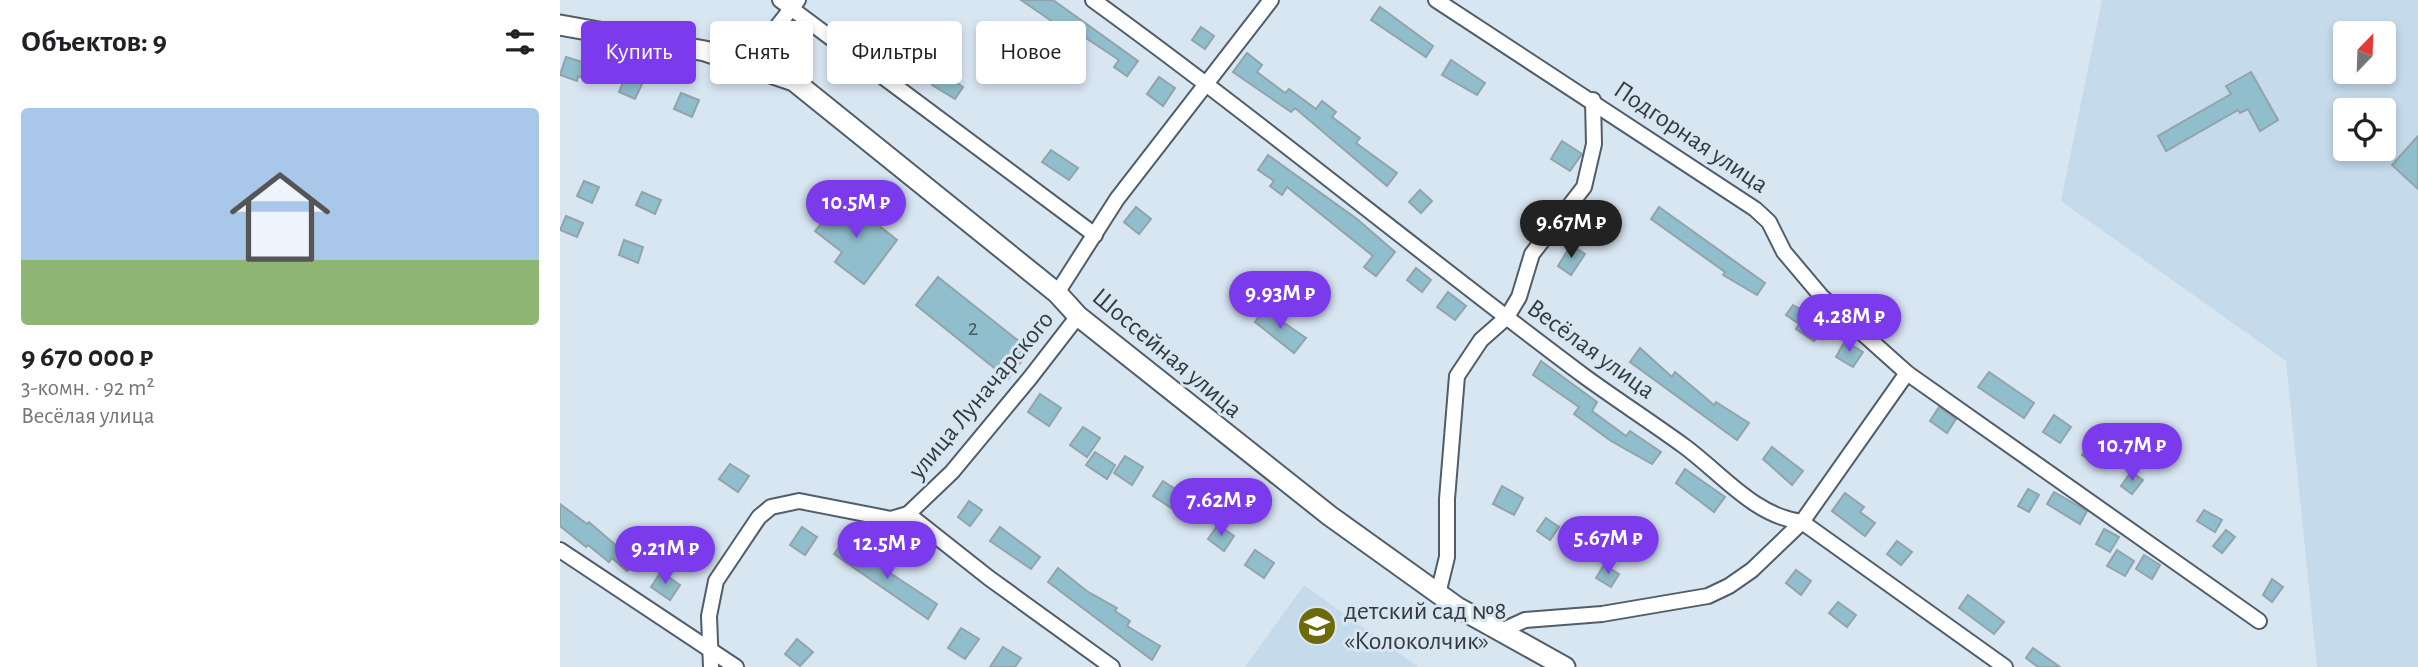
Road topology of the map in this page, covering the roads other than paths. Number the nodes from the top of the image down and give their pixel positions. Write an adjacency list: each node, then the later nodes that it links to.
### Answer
1 (1093, 0): 9 (street, Весёлая улица)
2 (1271, 0): 9 (street)
3 (1436, 0): 10 (street, Подгорная улица)
4 (790, 3): 5 (street); 11 (street)
5 (778, 21)
6 (560, 25): 7 (main road, Шоссейная улица)
7 (710, 53)
8 (798, 84): 12 (main road, Шоссейная улица)
9 (1209, 84): 11 (street); 14 (street, Весёлая улица)
10 (1593, 100): 14 (street); 15 (street, Подгорная улица)
11 (1095, 235): 12 (street)
12 (1057, 293): 13 (main road, Шоссейная улица)
13 (1078, 316): 16 (street, улица Луначарского); 19 (main road, Шоссейная улица)
14 (1507, 317): 17 (street, Весёлая улица); 19 (street)
15 (1907, 373): 17 (street); 20 (street, Подгорная улица)
16 (908, 514): 22 (street, улица Луначарского); 25 (street)
17 (1802, 522): 21 (street); 27 (street, Весёлая улица)
18 (560, 550): 22 (street)
19 (1438, 594): 21 (main road, Шоссейная улица)
20 (2259, 621)
21 (1501, 631): 26 (main road, Шоссейная улица)
22 (711, 651): 23 (street, улица Луначарского); 24 (street)
23 (711, 667)
24 (736, 667)
25 (1112, 667)
26 (1565, 667)
27 (2005, 667)

